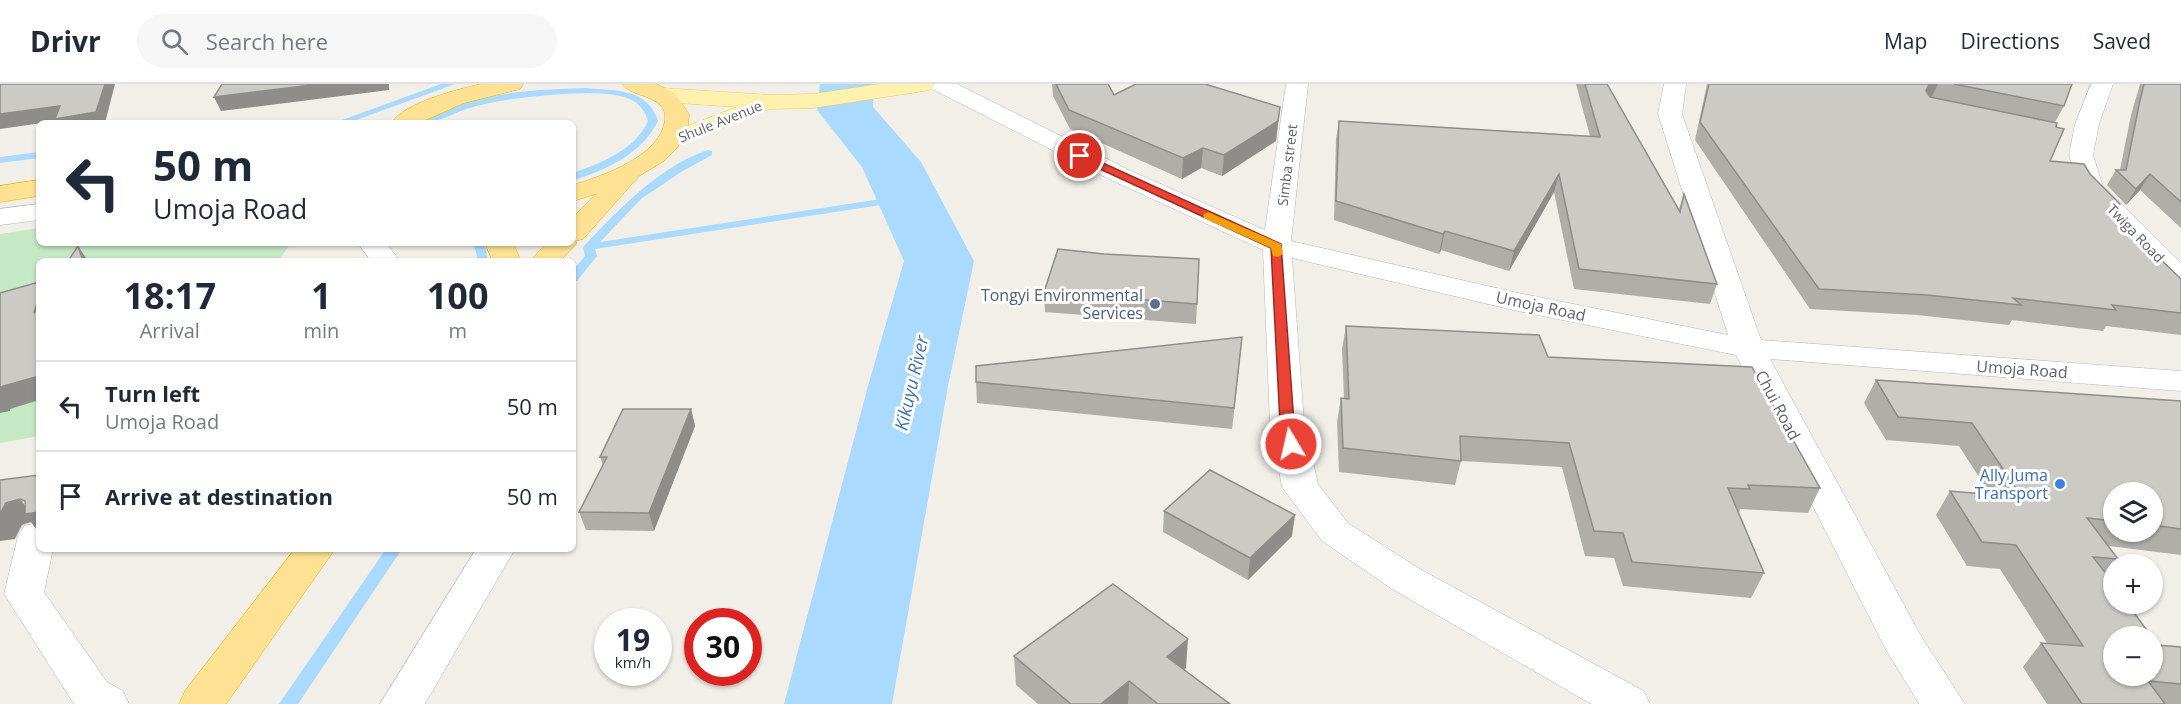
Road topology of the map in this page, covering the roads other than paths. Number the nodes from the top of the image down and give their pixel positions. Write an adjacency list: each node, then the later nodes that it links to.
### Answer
1 (924, 84): 8 (main road, Shule Avenue)
2 (939, 84): 22 (street, Umoja Road)
3 (1297, 84): 22 (street, Simba street)
4 (1675, 84): 26 (street, Chui Road)
5 (2102, 84): 25 (street, Twiga Road)
6 (500, 85): 9 (highway)
7 (646, 87): 8 (main road, Shule Avenue); 10 (highway)
8 (770, 102): 10 (main road, Shule Avenue)
9 (408, 120)
10 (670, 141): 12 (highway)
11 (36, 166): 13 (highway)
12 (634, 169): 15 (highway); 19 (highway)
13 (0, 170)
14 (36, 188): 16 (highway)
15 (576, 192)
16 (0, 194)
17 (36, 212): 18 (street)
18 (0, 218)
19 (576, 230)
20 (374, 246): 23 (street)
21 (560, 246): 24 (highway)
22 (1277, 246): 26 (street, Umoja Road); 34 (street, Simba street)
23 (384, 258)
24 (547, 258)
25 (2181, 279)
26 (1748, 348): 27 (street, Umoja Road); 35 (street, Chui Road)
27 (2181, 381)
28 (36, 540): 31 (street)
29 (314, 552): 32 (highway)
30 (494, 552): 33 (street)
31 (95, 701)
32 (201, 704)
33 (402, 704)
34 (1628, 704)
35 (1943, 704)

